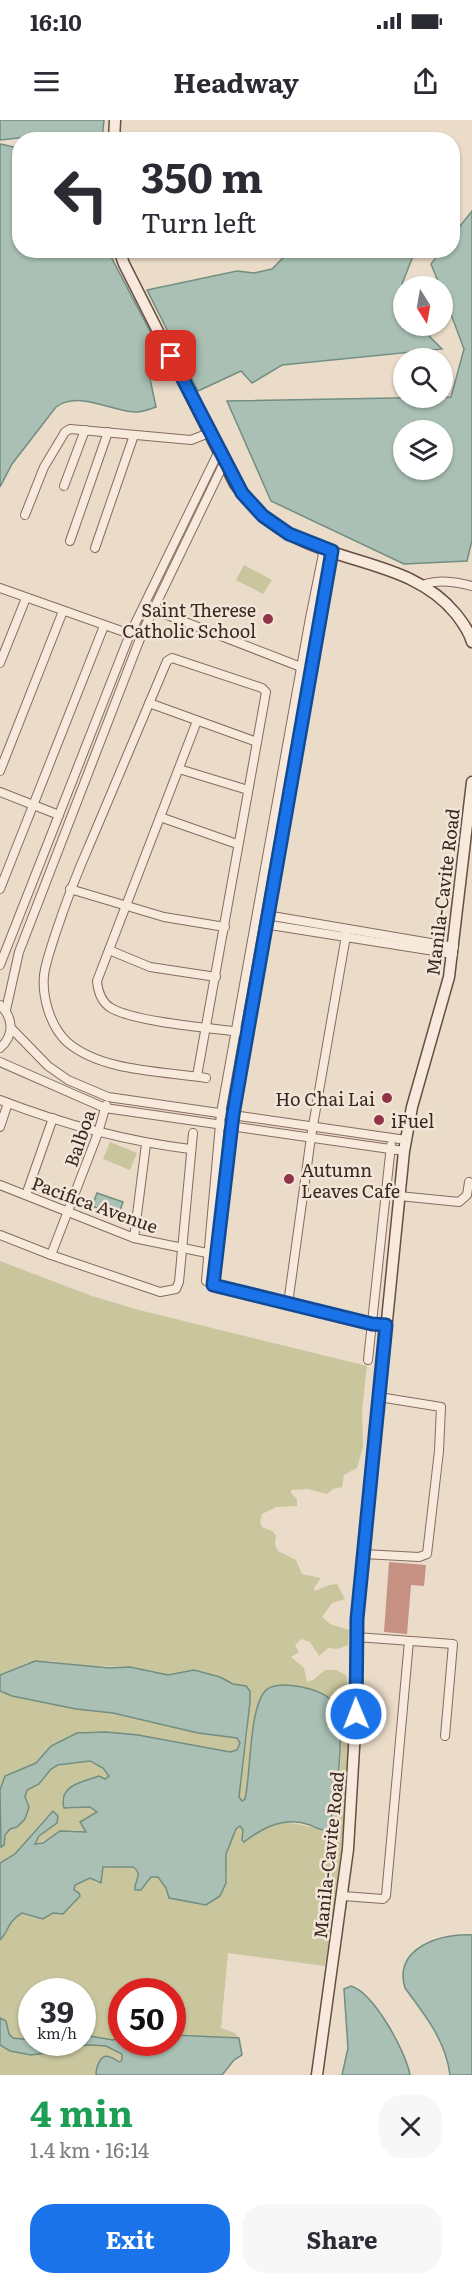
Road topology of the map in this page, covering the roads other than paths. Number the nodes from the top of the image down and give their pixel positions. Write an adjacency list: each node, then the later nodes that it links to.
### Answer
1 (122, 258): 4 (main road)
2 (85, 430): 3 (street); 8 (street); 9 (street)
3 (108, 432): 5 (street); 10 (street)
4 (209, 433): 5 (street); 6 (main road)
5 (134, 435): 11 (street)
6 (219, 451): 7 (main road); 17 (street)
7 (224, 463): 12 (main road); 18 (street)
8 (64, 486)
9 (25, 515)
10 (70, 541)
11 (95, 548)
12 (328, 550): 13 (main road); 24 (street); 25 (street)
13 (423, 585): 14 (street); 22 (main road)
14 (472, 586)
15 (0, 588): 16 (street)
16 (26, 598): 19 (street); 23 (street)
17 (144, 605): 18 (street); 21 (street)
18 (154, 610): 24 (street); 39 (street)
19 (63, 611): 20 (street); 30 (street)
20 (104, 626): 21 (street); 34 (street)
21 (130, 634): 35 (street)
22 (472, 642)
23 (0, 663)
24 (301, 667): 25 (street); 43 (street)
25 (310, 670): 44 (street)
26 (149, 703): 27 (street); 28 (street); 41 (street)
27 (197, 721): 28 (street); 29 (street)
28 (257, 742): 32 (street)
29 (179, 769): 32 (street); 36 (street)
30 (0, 771)
31 (472, 782): 50 (main road, Manila-Cavite Road)
32 (248, 790): 37 (street)
33 (0, 792): 34 (street)
34 (32, 805): 35 (street); 40 (street)
35 (58, 815): 38 (street)
36 (160, 817): 37 (street); 42 (street)
37 (237, 844): 47 (street)
38 (36, 877): 39 (street); 51 (street)
39 (45, 880): 53 (street)
40 (0, 889)
41 (70, 889): 42 (street); 60 (street)
42 (126, 904): 47 (street); 49 (street)
43 (259, 913): 44 (street); 45 (street)
44 (269, 915): 46 (street); 48 (street)
45 (257, 922): 46 (street); 56 (street)
46 (267, 924): 48 (street); 57 (street)
47 (225, 927): 52 (street)
48 (346, 934): 50 (street); 70 (street)
49 (109, 950): 52 (street); 54 (street)
50 (453, 951): 77 (main road, Manila-Cavite Road)
51 (0, 965)
52 (216, 977): 54 (street)
53 (3, 1007): 55 (street)
54 (207, 1027): 56 (street); 60 (street)
55 (11, 1028): 58 (street); 62 (street)
56 (236, 1032): 57 (street); 65 (street)
57 (247, 1033): 66 (street)
58 (0, 1048)
59 (0, 1062): 64 (street)
60 (197, 1076): 61 (street)
61 (206, 1078)
62 (108, 1097): 64 (street, Balboa); 65 (street)
63 (4, 1101): 67 (street); 71 (street)
64 (105, 1108): 68 (street); 72 (street, Balboa)
65 (221, 1113): 66 (street); 68 (street)
66 (233, 1115): 69 (street); 70 (street)
67 (53, 1118): 72 (street); 82 (street)
68 (220, 1124): 69 (street); 88 (street)
69 (231, 1126): 74 (street); 88 (street)
70 (313, 1126): 74 (street); 75 (street)
71 (0, 1127)
72 (98, 1133): 76 (street); 84 (street, Balboa)
73 (193, 1133): 78 (street)
74 (311, 1137): 79 (street); 90 (street)
75 (392, 1138): 77 (street); 79 (street)
76 (146, 1144): 78 (street); 86 (street)
77 (405, 1145): 79 (street); 83 (main road, Manila-Cavite Road)
78 (190, 1149): 87 (street)
79 (391, 1149): 91 (street)
80 (469, 1182): 83 (street)
81 (0, 1185): 82 (street, Pacifica Avenue)
82 (26, 1195): 84 (street, Pacifica Avenue)
83 (399, 1196): 92 (main road, Manila-Cavite Road)
84 (67, 1212): 86 (street, Pacifica Avenue); 89 (street, Balboa)
85 (0, 1235): 89 (street)
86 (134, 1238): 87 (street, Pacifica Avenue)
87 (181, 1249): 88 (street, Pacifica Avenue); 89 (street)
88 (212, 1254): 90 (street)
89 (51, 1256)
90 (288, 1304): 91 (street)
91 (372, 1324): 92 (street); 93 (street)
92 (386, 1325): 94 (main road, Manila-Cavite Road)
93 (368, 1360)
94 (379, 1397): 95 (main road, Manila-Cavite Road); 95 (street)
95 (363, 1554): 96 (main road, Manila-Cavite Road)
96 (356, 1637): 97 (street); 99 (main road, Manila-Cavite Road)
97 (409, 1641): 98 (street); 99 (street)
98 (445, 1736)
99 (343, 1896): 100 (main road, Manila-Cavite Road)
100 (317, 2075)

